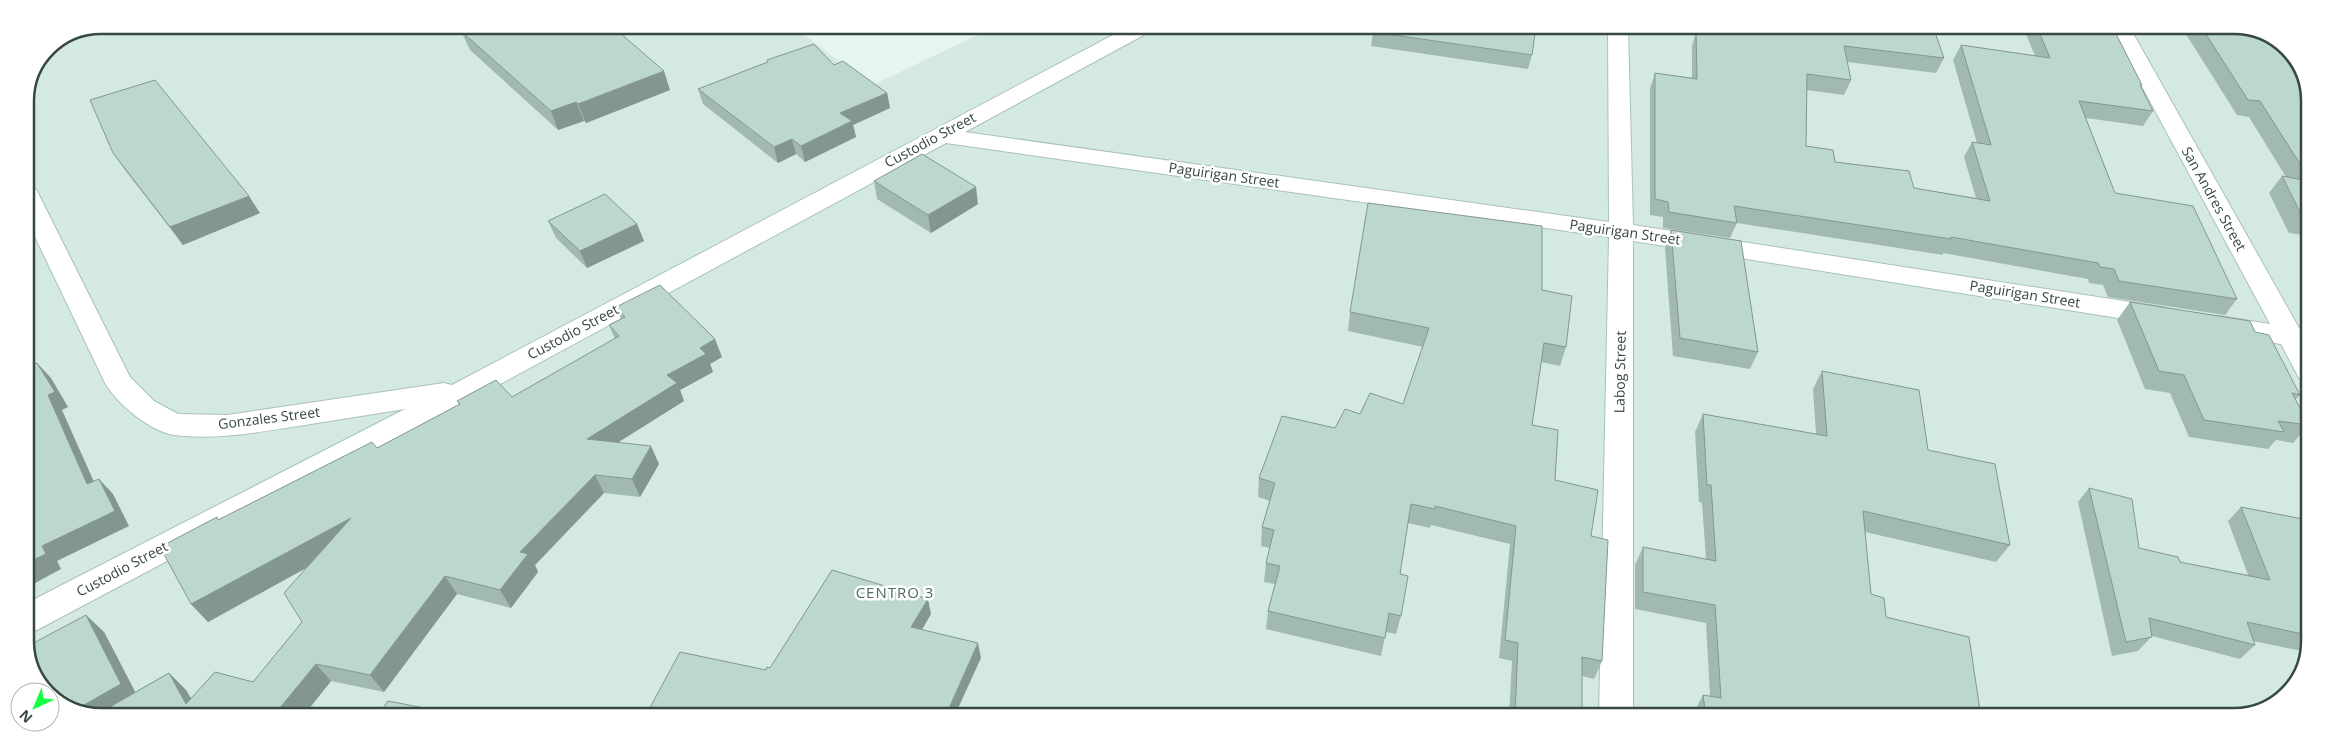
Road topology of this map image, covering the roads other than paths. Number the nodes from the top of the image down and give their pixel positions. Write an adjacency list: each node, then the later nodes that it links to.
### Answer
1 (1131, 34): 4 (street, Custodio Street)
2 (1618, 34): 6 (street, Labog Street)
3 (2123, 34): 7 (street, San Andres Street)
4 (939, 135): 6 (street, Paguirigan Street); 8 (street, Custodio Street)
5 (34, 209): 8 (street, Gonzales Street)
6 (1621, 230): 7 (street, Paguirigan Street); 10 (street, Labog Street)
7 (2299, 338)
8 (466, 390): 9 (street, Custodio Street)
9 (34, 615)
10 (1616, 708)

